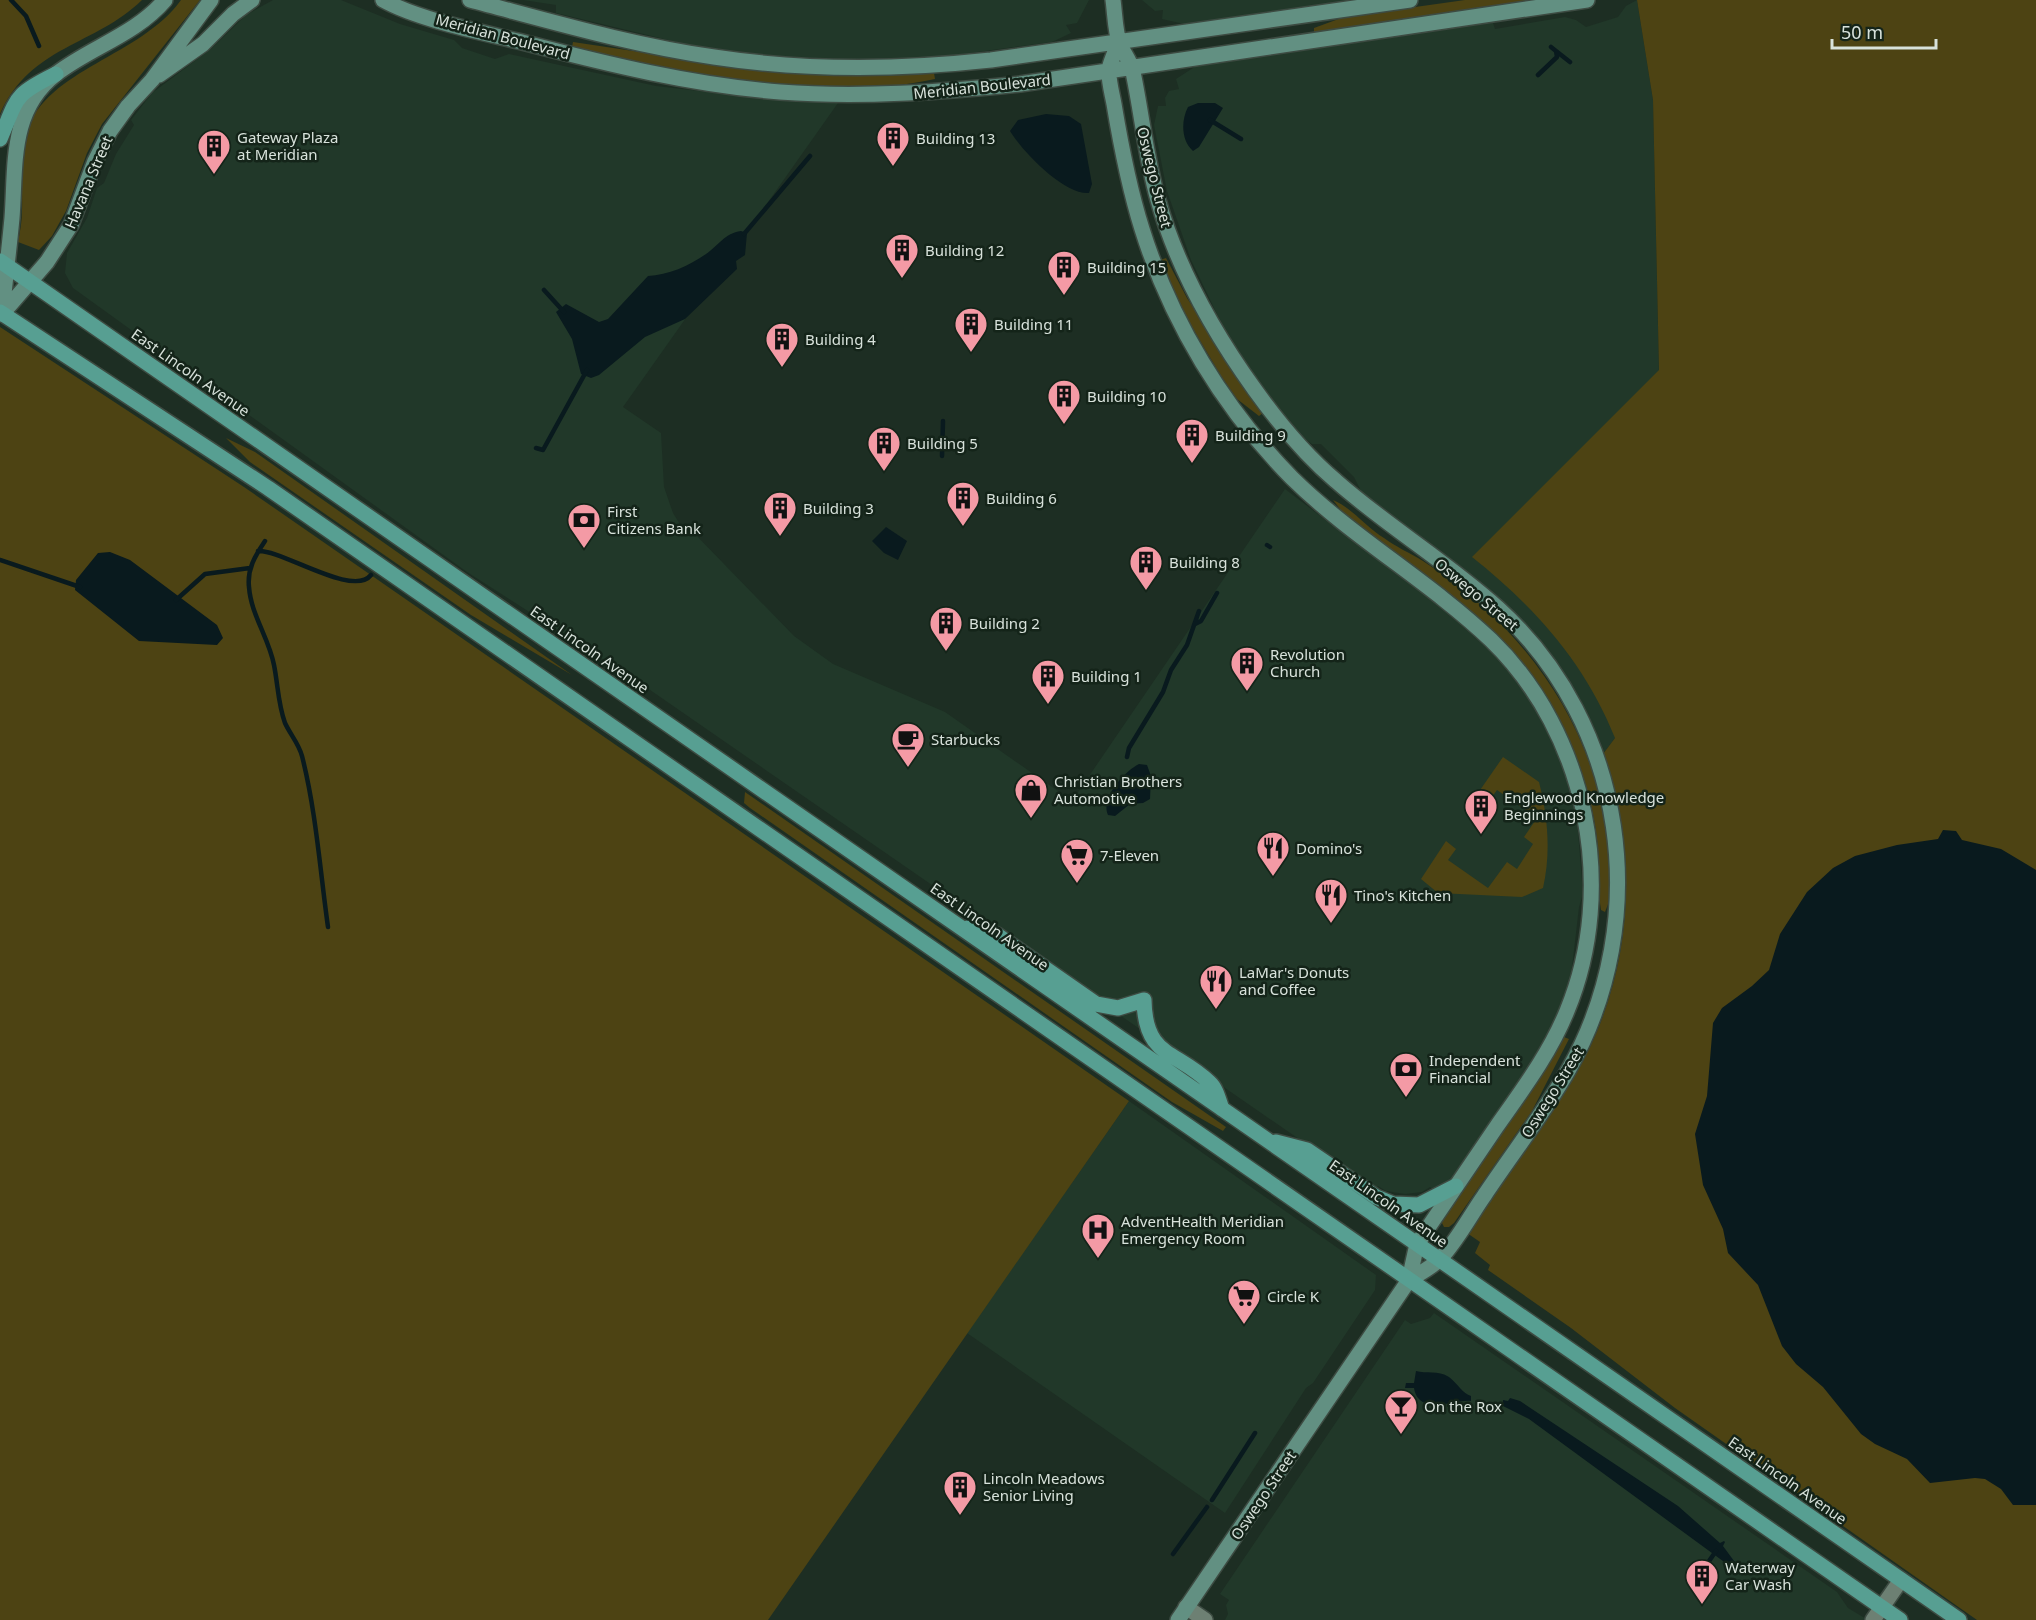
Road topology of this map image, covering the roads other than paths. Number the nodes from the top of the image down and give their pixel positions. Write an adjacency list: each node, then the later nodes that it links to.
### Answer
1 (158, 0): 11 (main road)
2 (165, 0): 11 (main road)
3 (211, 0): 17 (main road, Havana Street)
4 (252, 0): 17 (main road)
5 (470, 0): 10 (main road, Meridian Boulevard)
6 (1113, 0): 13 (main road)
7 (1410, 0): 13 (main road, Meridian Boulevard)
8 (1587, 0): 14 (main road, Meridian Boulevard)
9 (383, 1): 12 (main road, Meridian Boulevard)
10 (490, 3): 12 (main road); 13 (main road, Meridian Boulevard)
11 (149, 17): 16 (main road)
12 (483, 32): 15 (main road, Meridian Boulevard)
13 (1119, 42): 14 (main road, Oswego Street); 15 (main road, Oswego Street)
14 (1132, 67): 15 (main road, Meridian Boulevard); 27 (main road, Oswego Street)
15 (1109, 71): 25 (main road, Oswego Street)
16 (56, 74): 18 (main road); 19 (main road)
17 (152, 80): 20 (main road, Havana Street)
18 (0, 139)
19 (3, 263): 20 (main road, East Lincoln Avenue); 21 (main road)
20 (30, 282): 21 (main road, Havana Street); 22 (main road, East Lincoln Avenue)
21 (1, 313): 28 (main road)
22 (960, 927): 23 (main road, East Lincoln Avenue); 23 (main road)
23 (1222, 1109): 24 (main road, East Lincoln Avenue)
24 (1267, 1140): 25 (main road); 26 (main road, East Lincoln Avenue)
25 (1456, 1186): 26 (main road, Oswego Street)
26 (1417, 1244): 27 (main road, East Lincoln Avenue); 28 (main road, Oswego Street)
27 (1440, 1260): 28 (main road, Oswego Street); 29 (main road, East Lincoln Avenue)
28 (1409, 1280): 30 (main road, Oswego Street); 31 (main road)
29 (1901, 1580): 31 (street); 34 (main road, East Lincoln Avenue)
30 (1182, 1614): 32 (street)
31 (1877, 1614): 33 (main road)
32 (1205, 1620)
33 (1900, 1620)
34 (1959, 1620)

